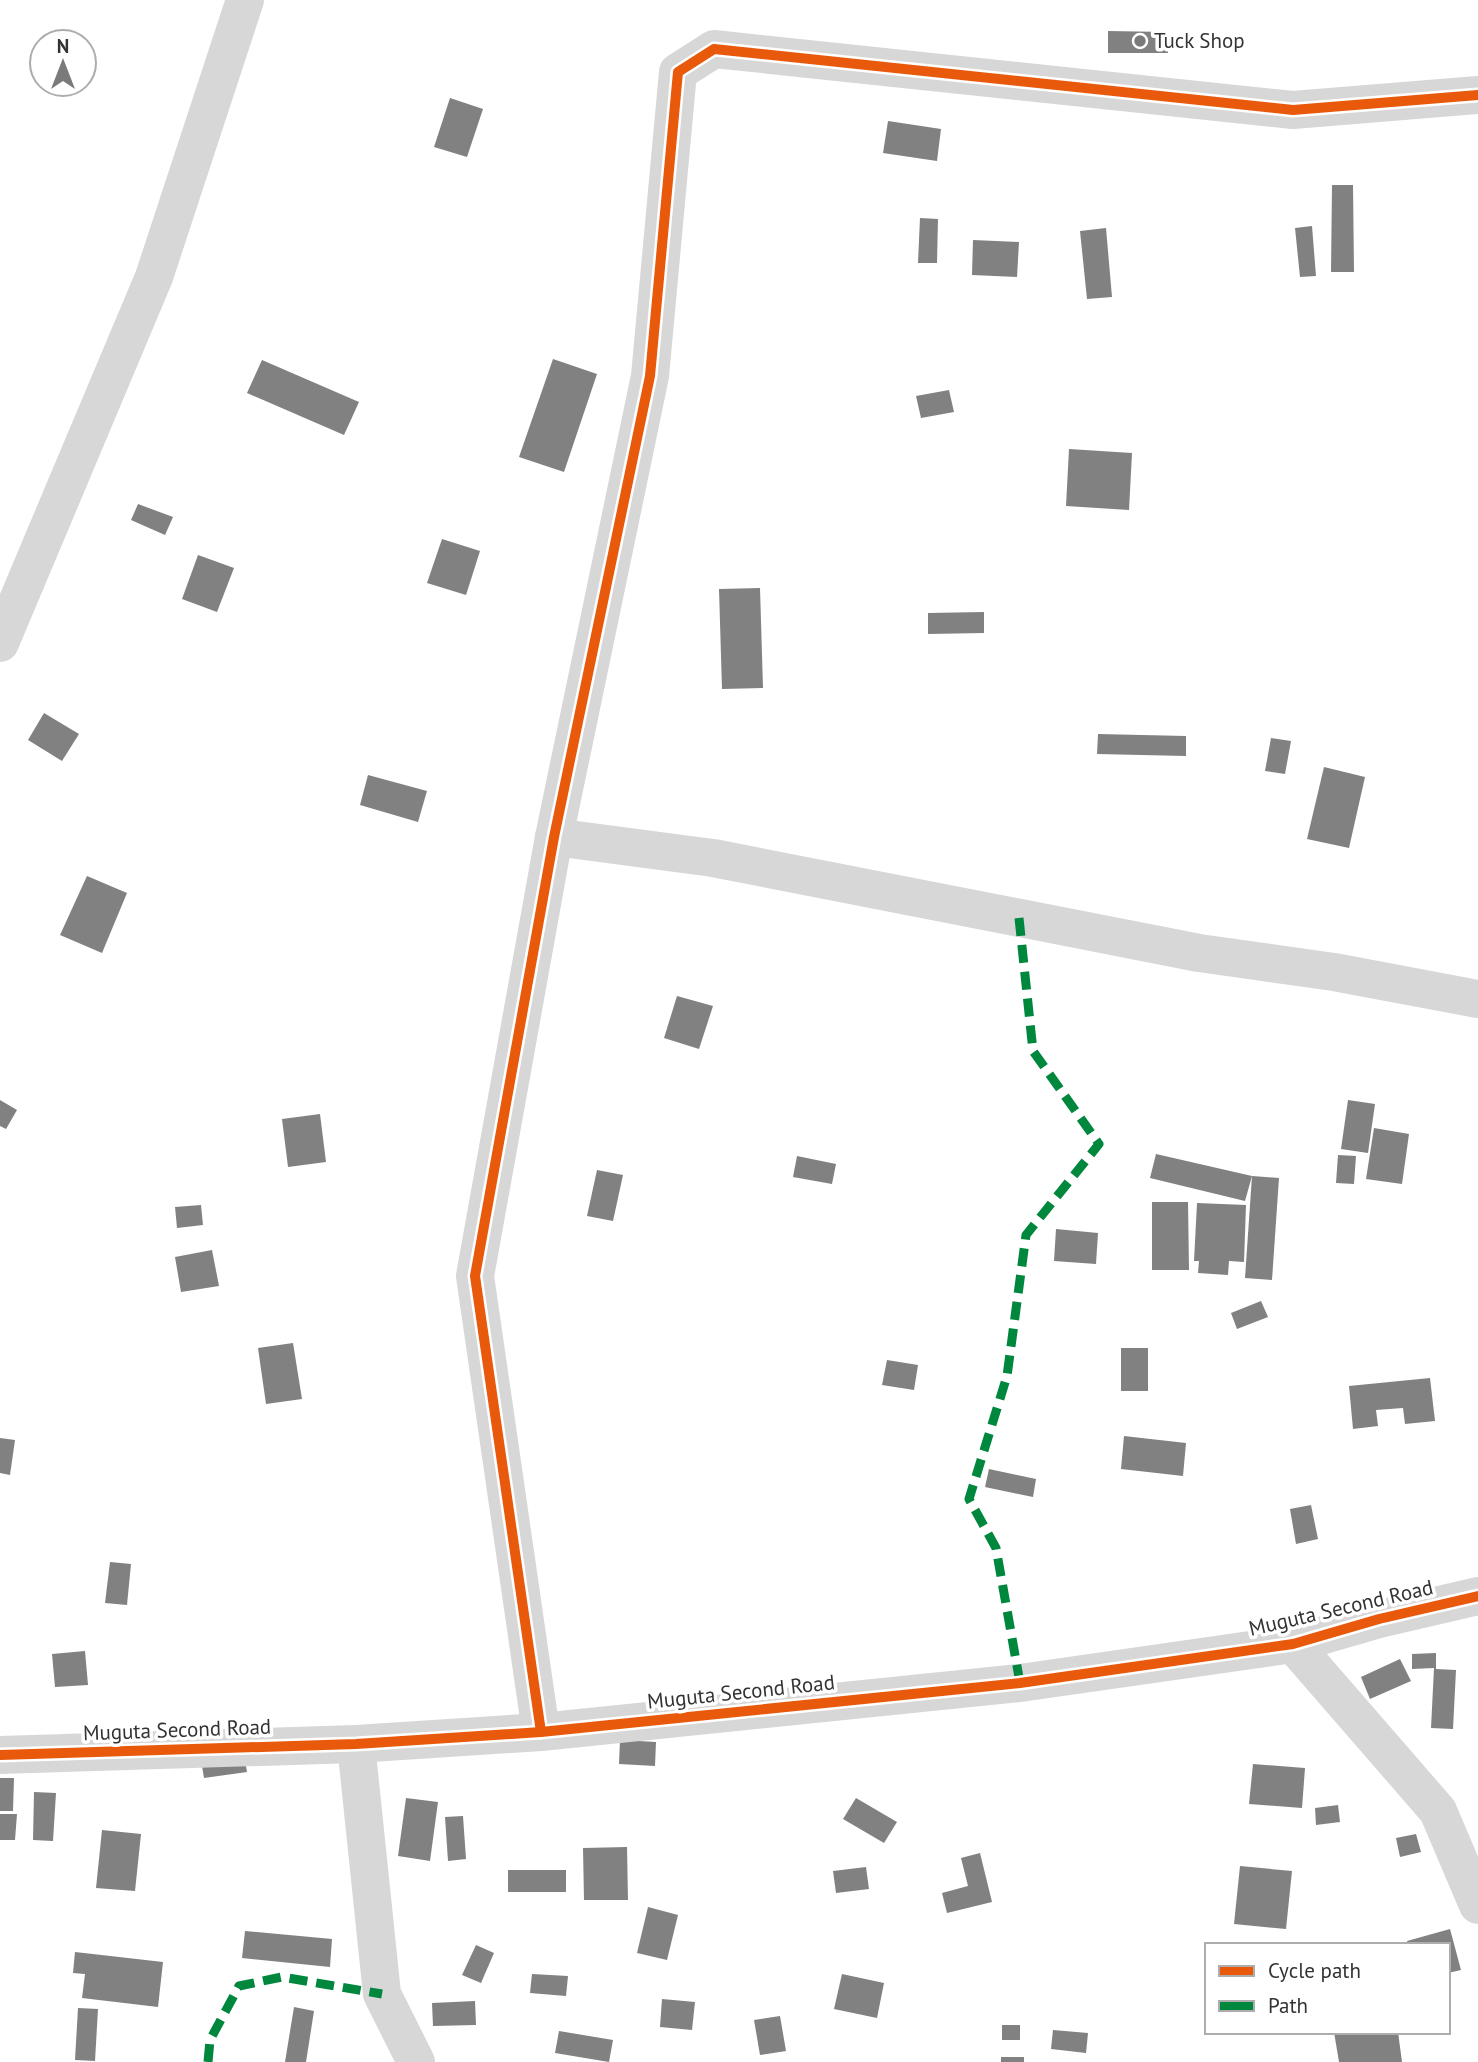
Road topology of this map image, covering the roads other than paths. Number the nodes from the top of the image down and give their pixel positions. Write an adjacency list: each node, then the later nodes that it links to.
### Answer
1 (245, 0): 3 (street)
2 (1478, 94): 4 (street)
3 (0, 643)
4 (554, 837): 5 (street); 8 (street)
5 (1478, 999)
6 (1478, 1596): 7 (street, Muguta Second Road)
7 (1293, 1644): 8 (street, Muguta Second Road); 11 (street)
8 (541, 1732): 9 (street, Muguta Second Road)
9 (356, 1744): 10 (street, Muguta Second Road); 12 (street)
10 (0, 1755)
11 (1478, 1905)
12 (416, 2062)

